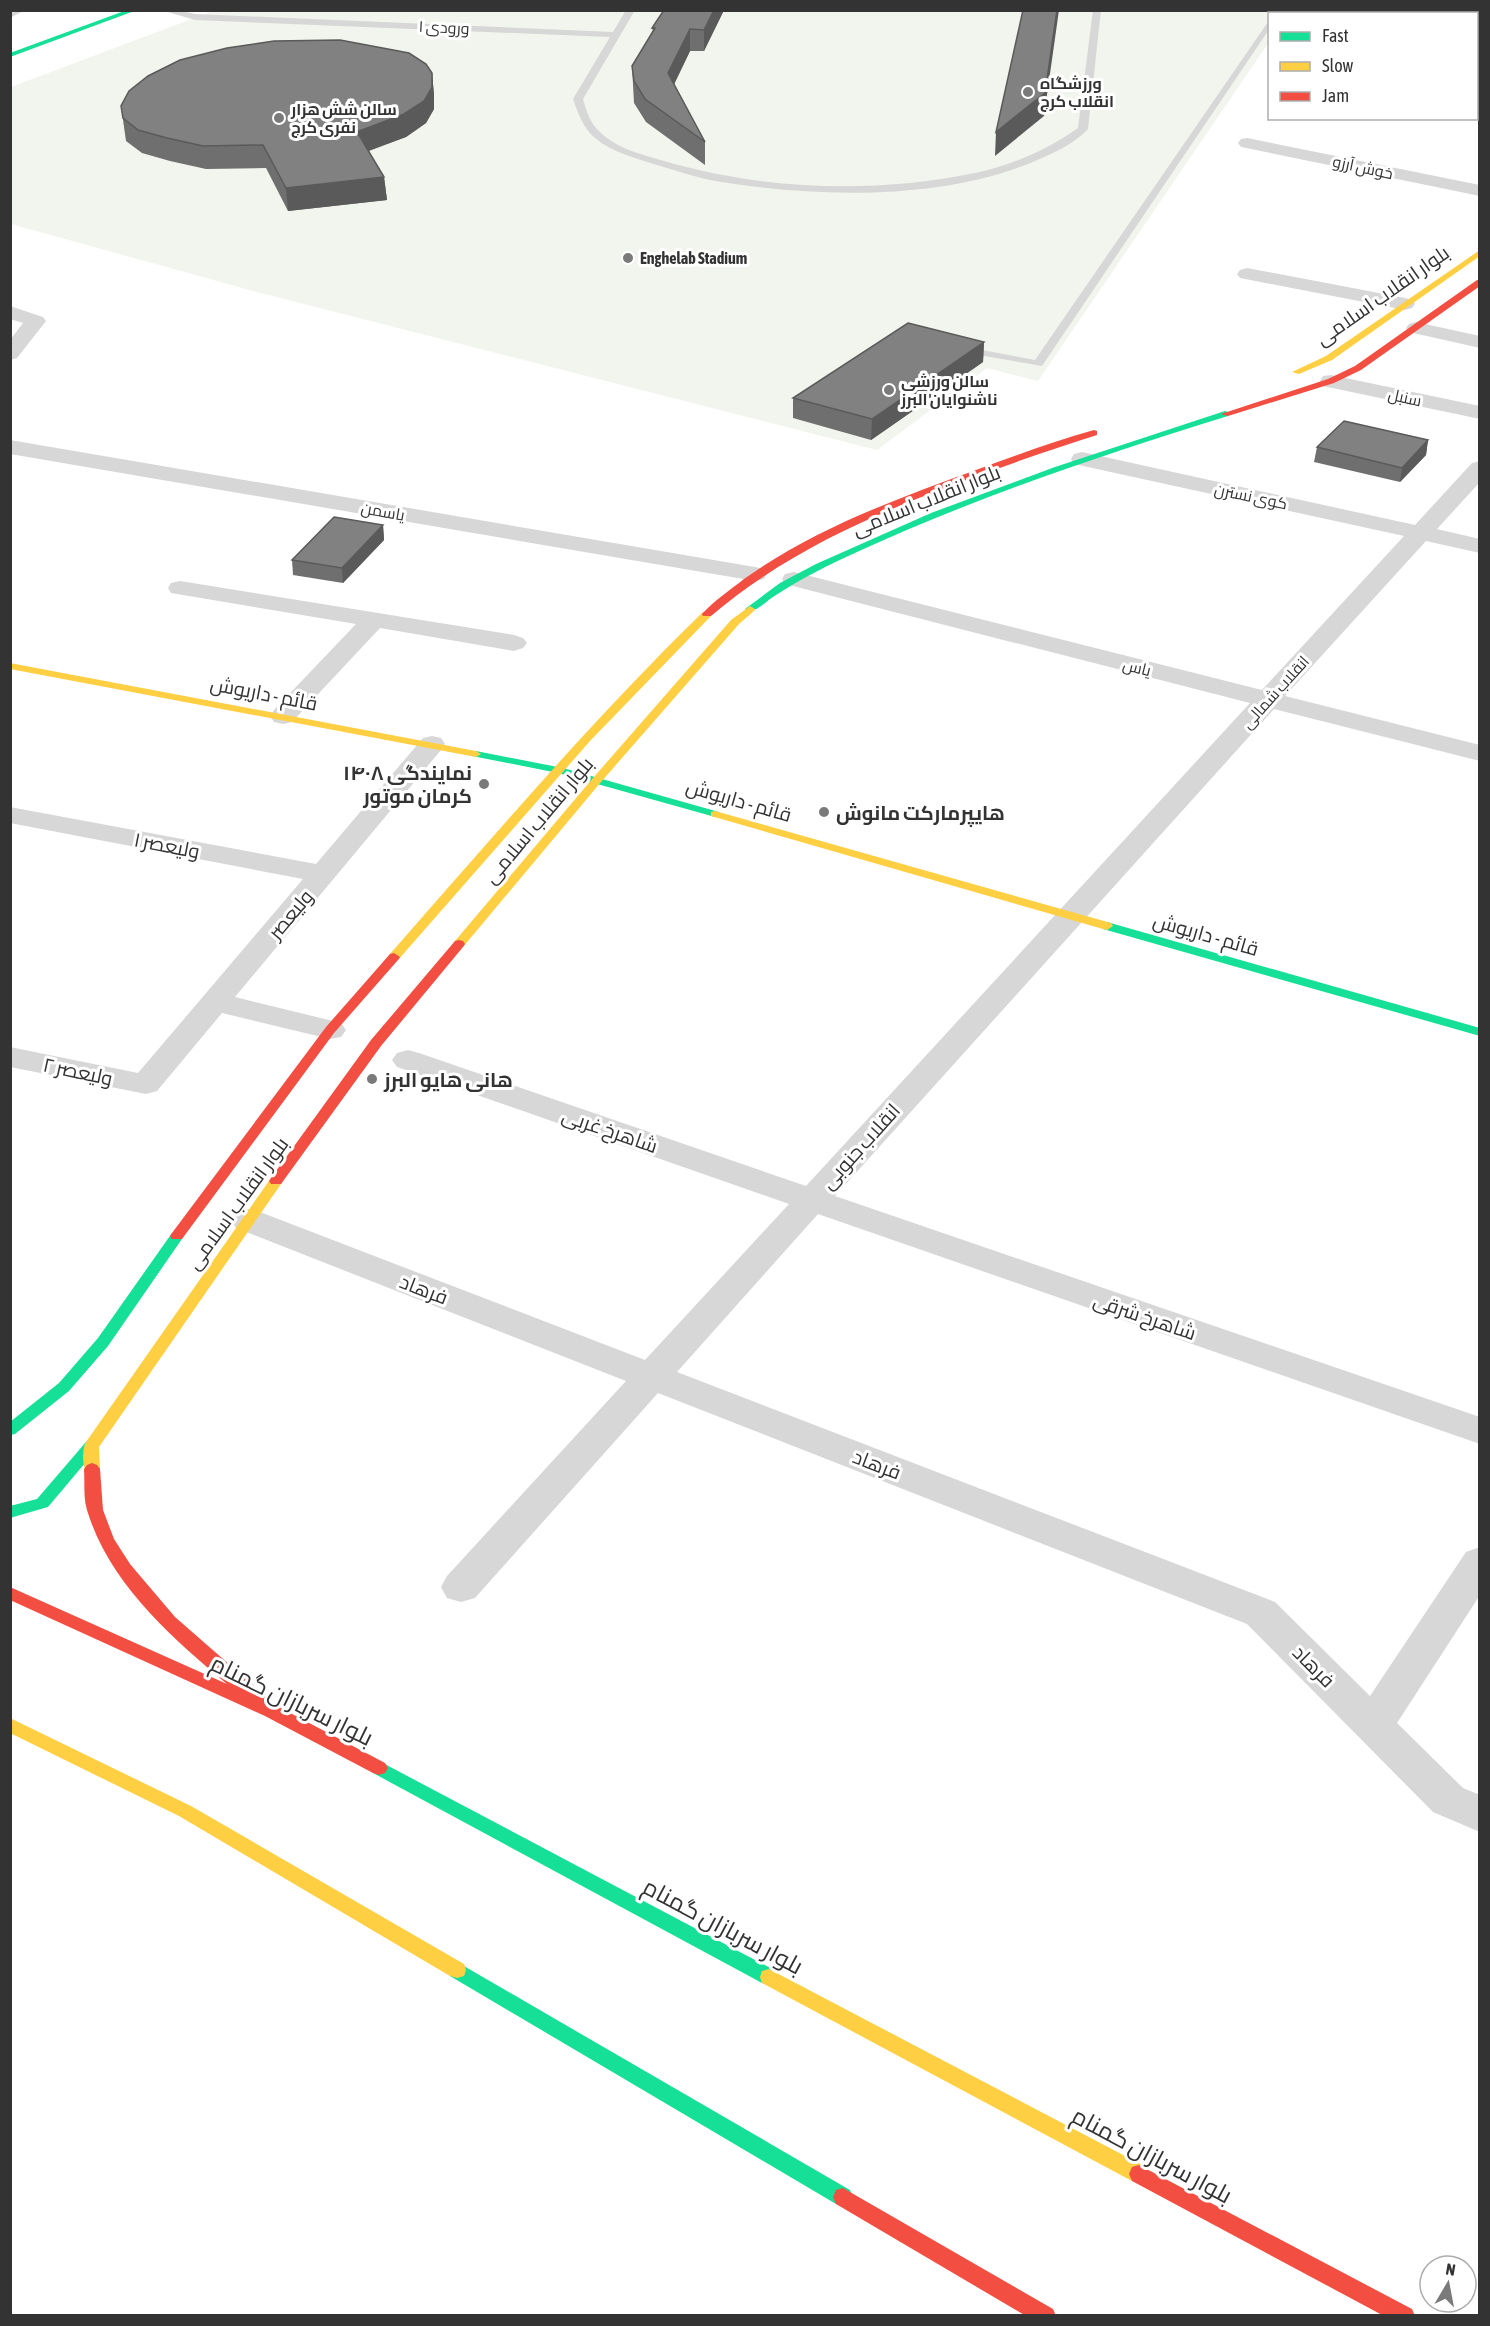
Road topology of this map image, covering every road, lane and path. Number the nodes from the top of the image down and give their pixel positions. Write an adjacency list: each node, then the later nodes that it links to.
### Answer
1 (17, 10): 6 (street)
2 (134, 10): 13 (main road)
3 (165, 10): 7 (lane, ورودی ۱)
4 (631, 10): 10 (lane)
5 (1097, 10): 12 (lane)
6 (10, 13)
7 (195, 17): 9 (lane); 10 (lane, ورودی ۱)
8 (1268, 22): 23 (lane)
9 (313, 31)
10 (615, 35): 12 (lane)
11 (597, 46): 12 (lane)
12 (609, 46)
13 (10, 55)
14 (1247, 143): 15 (street, خوش آرزو)
15 (1479, 191)
16 (1479, 252): 19 (main road, بلوار انقلاب اسلامی)
17 (1247, 274): 19 (street)
18 (1479, 282): 21 (main road, بلوار انقلاب اسلامی)
19 (1405, 304): 25 (main road, بلوار انقلاب اسلامی)
20 (10, 312): 24 (street)
21 (1416, 328): 22 (street); 26 (main road, بلوار انقلاب اسلامی)
22 (1479, 342)
23 (971, 351)
24 (10, 354)
25 (1280, 378)
26 (1331, 381): 27 (street, سنبل); 30 (main road, بلوار انقلاب اسلامی)
27 (1479, 413)
28 (1111, 428): 34 (main road, بلوار انقلاب اسلامی)
29 (10, 447): 34 (street, یاسمن)
30 (1082, 459): 32 (street, کوی نسترن); 35 (main road, بلوار انقلاب اسلامی)
31 (1479, 468): 32 (street, انقلاب شمالی)
32 (1419, 533): 33 (street, کوی نسترن); 40 (street, انقلاب شمالی)
33 (1479, 546)
34 (755, 574): 35 (main road); 44 (main road, بلوار انقلاب اسلامی)
35 (794, 579): 40 (street, یاس); 45 (main road, بلوار انقلاب اسلامی)
36 (180, 588): 37 (street)
37 (374, 620): 38 (street); 41 (street)
38 (514, 643)
39 (10, 666): 41 (main road, قائم - داریوش)
40 (1267, 700): 43 (street, یاس); 48 (street, انقلاب شمالی)
41 (283, 716): 42 (main road, قائم - داریوش)
42 (432, 744): 44 (main road, قائم - داریوش); 47 (street, ولیعصر)
43 (1479, 753)
44 (559, 770): 45 (main road, قائم - داریوش); 50 (main road, بلوار انقلاب اسلامی)
45 (597, 780): 48 (main road, قائم - داریوش); 56 (main road, بلوار انقلاب اسلامی)
46 (10, 815): 47 (street, ولیعصر ۱)
47 (323, 874): 49 (street, ولیعصر)
48 (1070, 915): 51 (main road, قائم - داریوش); 55 (street, انقلاب جنوبی)
49 (216, 1002): 50 (street); 54 (street, ولیعصر)
50 (330, 1030): 58 (main road, بلوار انقلاب اسلامی)
51 (1479, 1032)
52 (10, 1057): 54 (street, ولیعصر ۲)
53 (408, 1060): 55 (street, شاهرخ غربی)
54 (146, 1084)
55 (811, 1200): 57 (street, انقلاب جنوبی); 59 (street, شاهرخ شرقی)
56 (248, 1220): 57 (street, فرهاد); 60 (main road, بلوار انقلاب اسلامی)
57 (651, 1377): 63 (street, انقلاب جنوبی); 67 (street, فرهاد)
58 (10, 1430)
59 (1479, 1431)
60 (91, 1446): 61 (main road, بلوار انقلاب اسلامی); 65 (main road)
61 (10, 1512)
62 (1479, 1562): 67 (street)
63 (461, 1587)
64 (10, 1593): 65 (main road, بلوار سربازان گمنام)
65 (271, 1711): 70 (main road, بلوار سربازان گمنام)
66 (10, 1725): 69 (main road)
67 (1373, 1726): 68 (street, فرهاد)
68 (1464, 1807)
69 (1046, 2316)
70 (1406, 2316)

